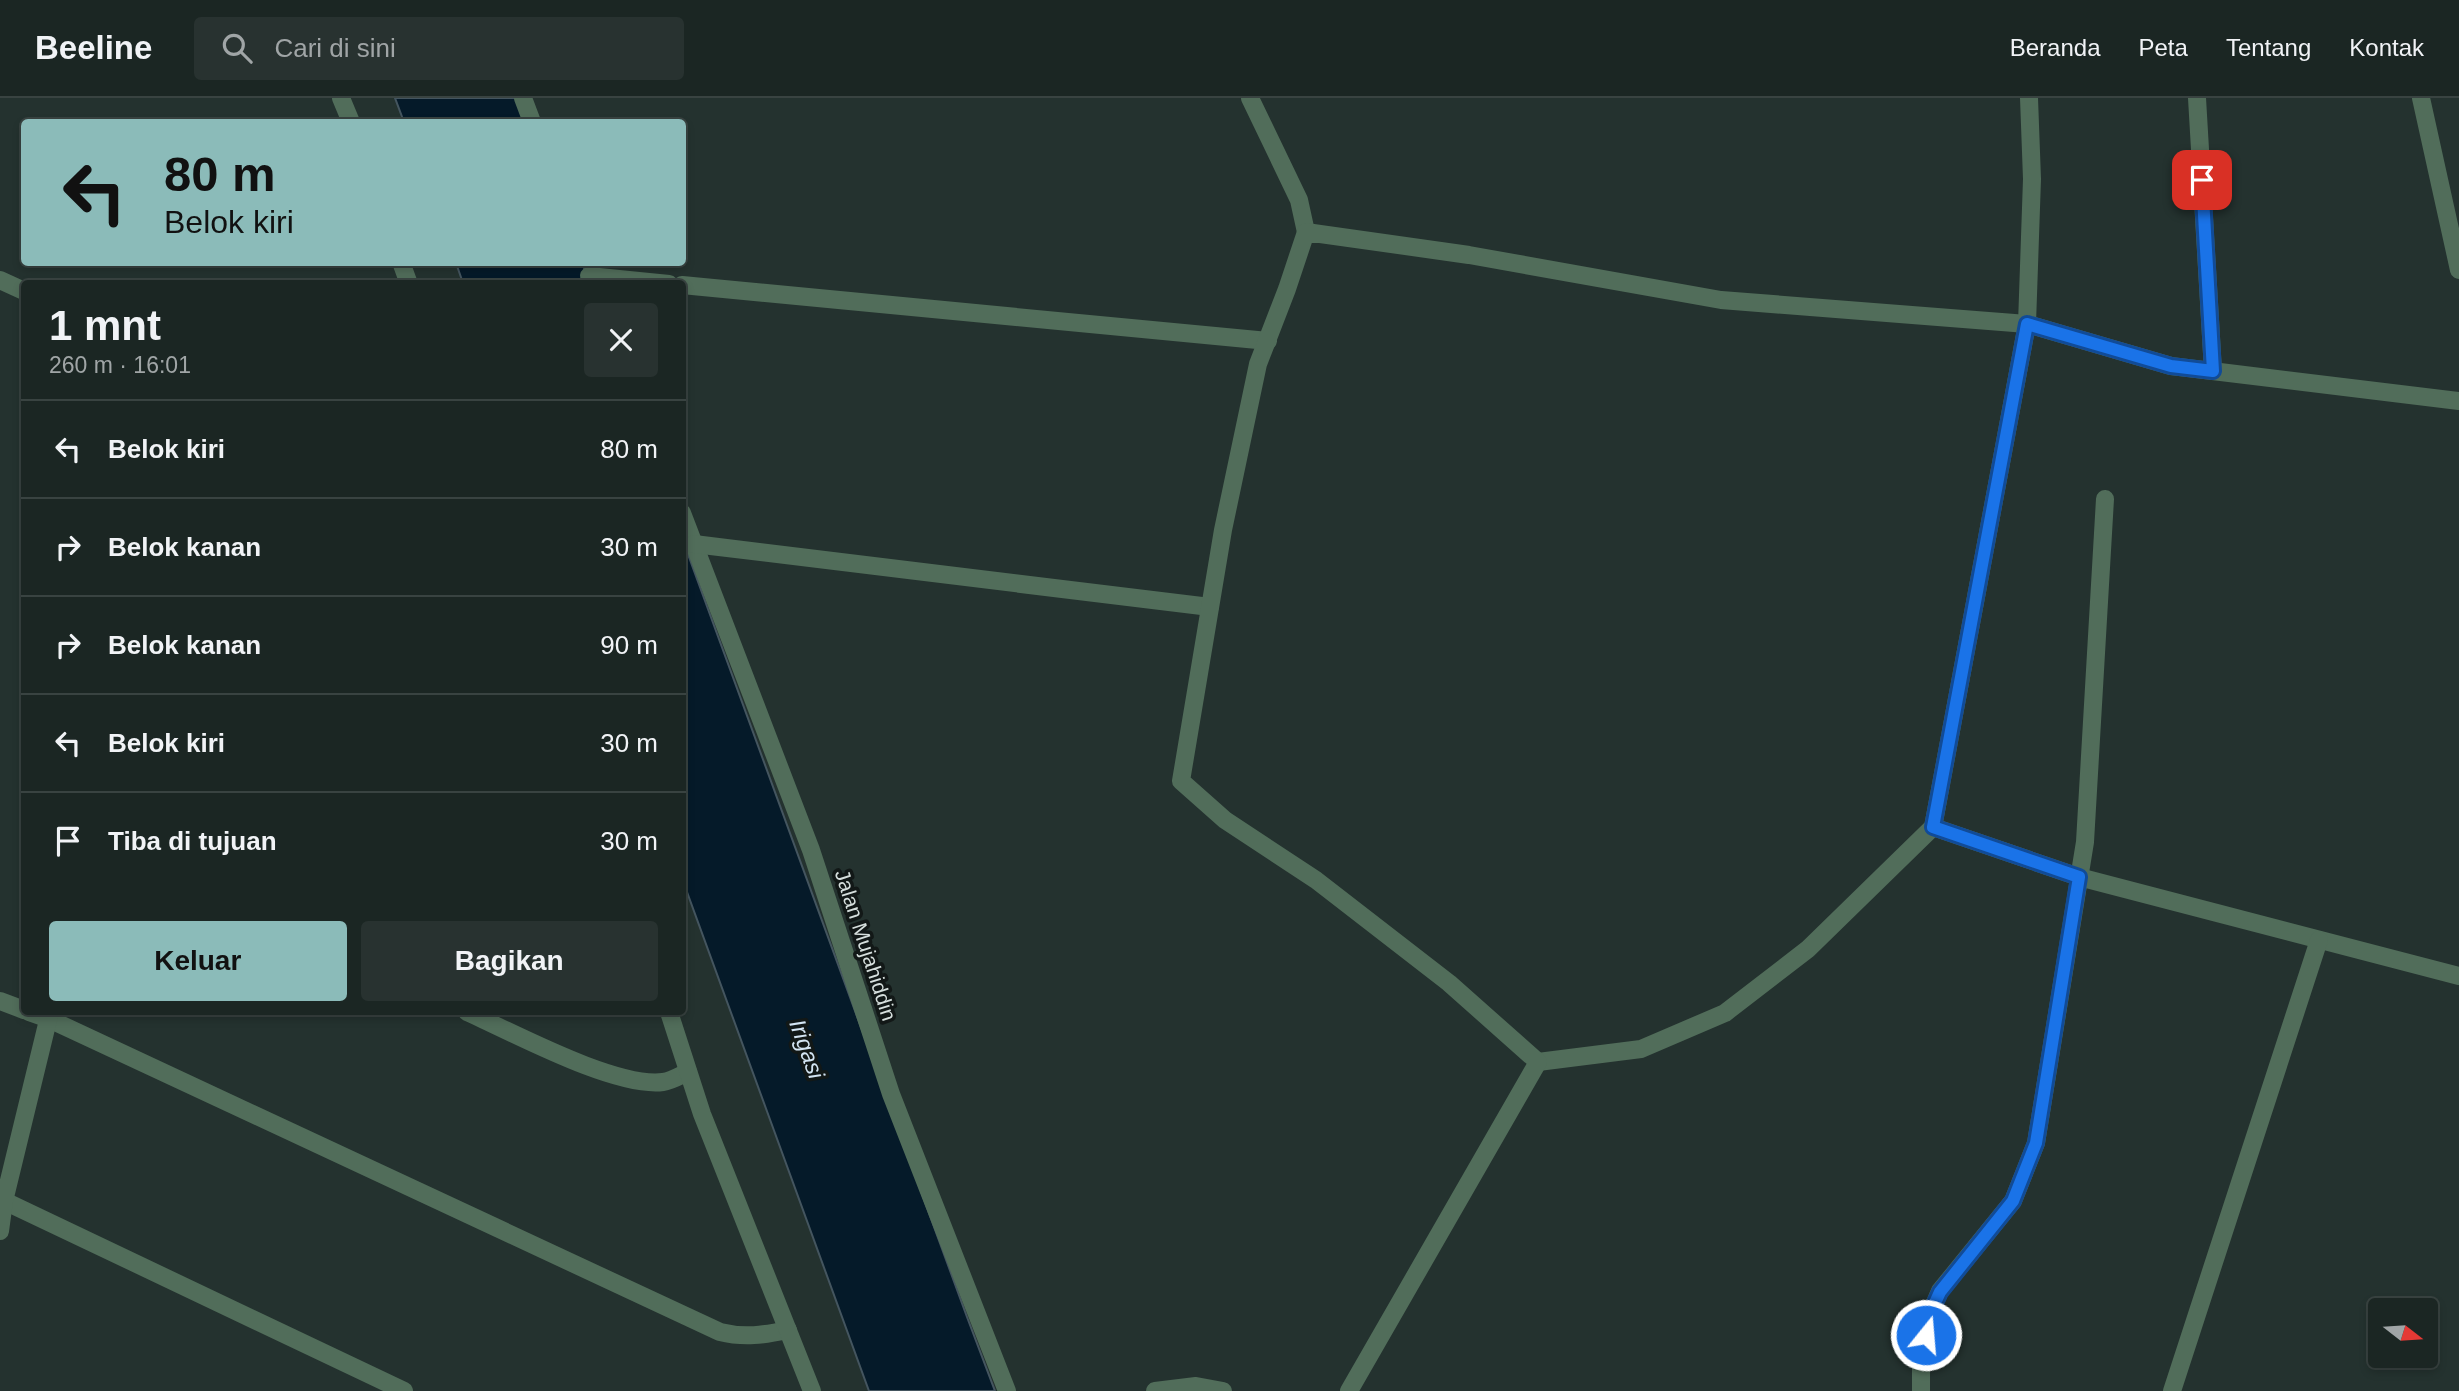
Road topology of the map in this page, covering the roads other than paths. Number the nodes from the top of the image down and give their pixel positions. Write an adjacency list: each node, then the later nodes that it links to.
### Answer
1 (341, 98): 7 (street)
2 (523, 98): 8 (street)
3 (1250, 98): 9 (street)
4 (2029, 98): 16 (street)
5 (2197, 98): 18 (street)
6 (2421, 98): 10 (street)
7 (350, 119)
8 (531, 119)
9 (1306, 232): 16 (street); 17 (street)
10 (2459, 270)
11 (588, 274): 13 (street)
12 (0, 280): 15 (street)
13 (637, 280)
14 (686, 285): 17 (street)
15 (21, 290)
16 (2027, 324): 18 (street); 24 (street)
17 (1268, 341): 23 (street)
18 (2213, 371): 19 (street)
19 (2459, 401)
20 (2105, 499): 25 (street)
21 (686, 523): 22 (street, Jalan Mujahiddin)
22 (694, 544): 23 (street); 40 (street, Jalan Mujahiddin)
23 (1210, 607): 33 (street)
24 (1933, 827): 25 (street); 33 (street)
25 (2079, 877): 26 (street); 44 (street)
26 (2319, 940): 27 (street); 45 (street)
27 (2459, 976)
28 (0, 1001): 29 (street)
29 (21, 1009)
30 (50, 1015): 35 (street); 37 (street)
31 (474, 1015): 34 (street)
32 (670, 1015): 34 (street)
33 (1538, 1062): 43 (street)
34 (688, 1072): 37 (street)
35 (2, 1200): 36 (street); 38 (street)
36 (0, 1231)
37 (788, 1331): 39 (street)
38 (404, 1391)
39 (812, 1391)
40 (1006, 1391)
41 (1155, 1391): 42 (street)
42 (1223, 1391)
43 (1349, 1391)
44 (1921, 1391)
45 (2172, 1391)

